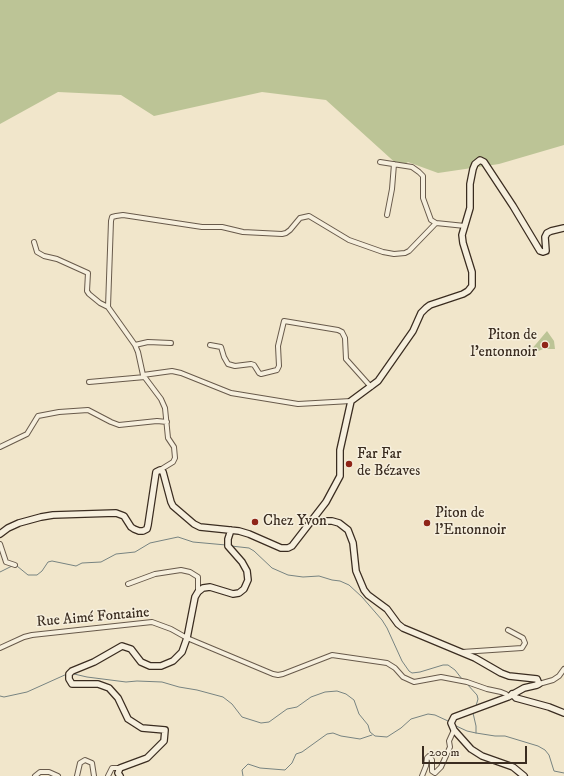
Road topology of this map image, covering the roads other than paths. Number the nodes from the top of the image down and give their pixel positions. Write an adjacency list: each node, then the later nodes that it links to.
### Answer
1 (380, 162): 2 (street)
2 (394, 164): 3 (street); 4 (street)
3 (387, 215)
4 (436, 223): 5 (street); 8 (street)
5 (465, 226): 6 (main road); 14 (main road)
6 (564, 228)
7 (34, 242): 8 (street)
8 (108, 307): 11 (street)
9 (171, 343): 11 (street)
10 (210, 344): 14 (street)
11 (135, 345): 12 (street)
12 (144, 376): 13 (street); 15 (street); 16 (street)
13 (89, 382)
14 (371, 387): 15 (main road)
15 (351, 401): 19 (main road)
16 (167, 422): 17 (street); 18 (street)
17 (0, 447)
18 (160, 470): 20 (main road); 21 (main road)
19 (312, 521): 20 (main road); 29 (main road)
20 (231, 532): 25 (main road)
21 (0, 534)
22 (0, 544): 23 (street)
23 (15, 565)
24 (128, 584): 25 (street)
25 (198, 592): 27 (main road)
26 (508, 630): 29 (street)
27 (187, 638): 28 (street, Rue Aimé Fontaine); 34 (street, Rue Aimé Fontaine); 37 (main road)
28 (0, 648)
29 (462, 652): 33 (main road)
30 (564, 669): 31 (street)
31 (559, 676): 32 (street); 33 (street)
32 (564, 677)
33 (539, 684): 34 (main road)
34 (510, 695): 35 (main road); 36 (main road)
35 (564, 713)
36 (453, 728): 44 (street); 45 (main road)
37 (120, 768): 42 (street); 43 (main road)
38 (35, 776): 39 (street)
39 (58, 776)
40 (77, 776): 41 (street)
41 (94, 776)
42 (108, 776)
43 (120, 776)
44 (422, 776)
45 (524, 776)

